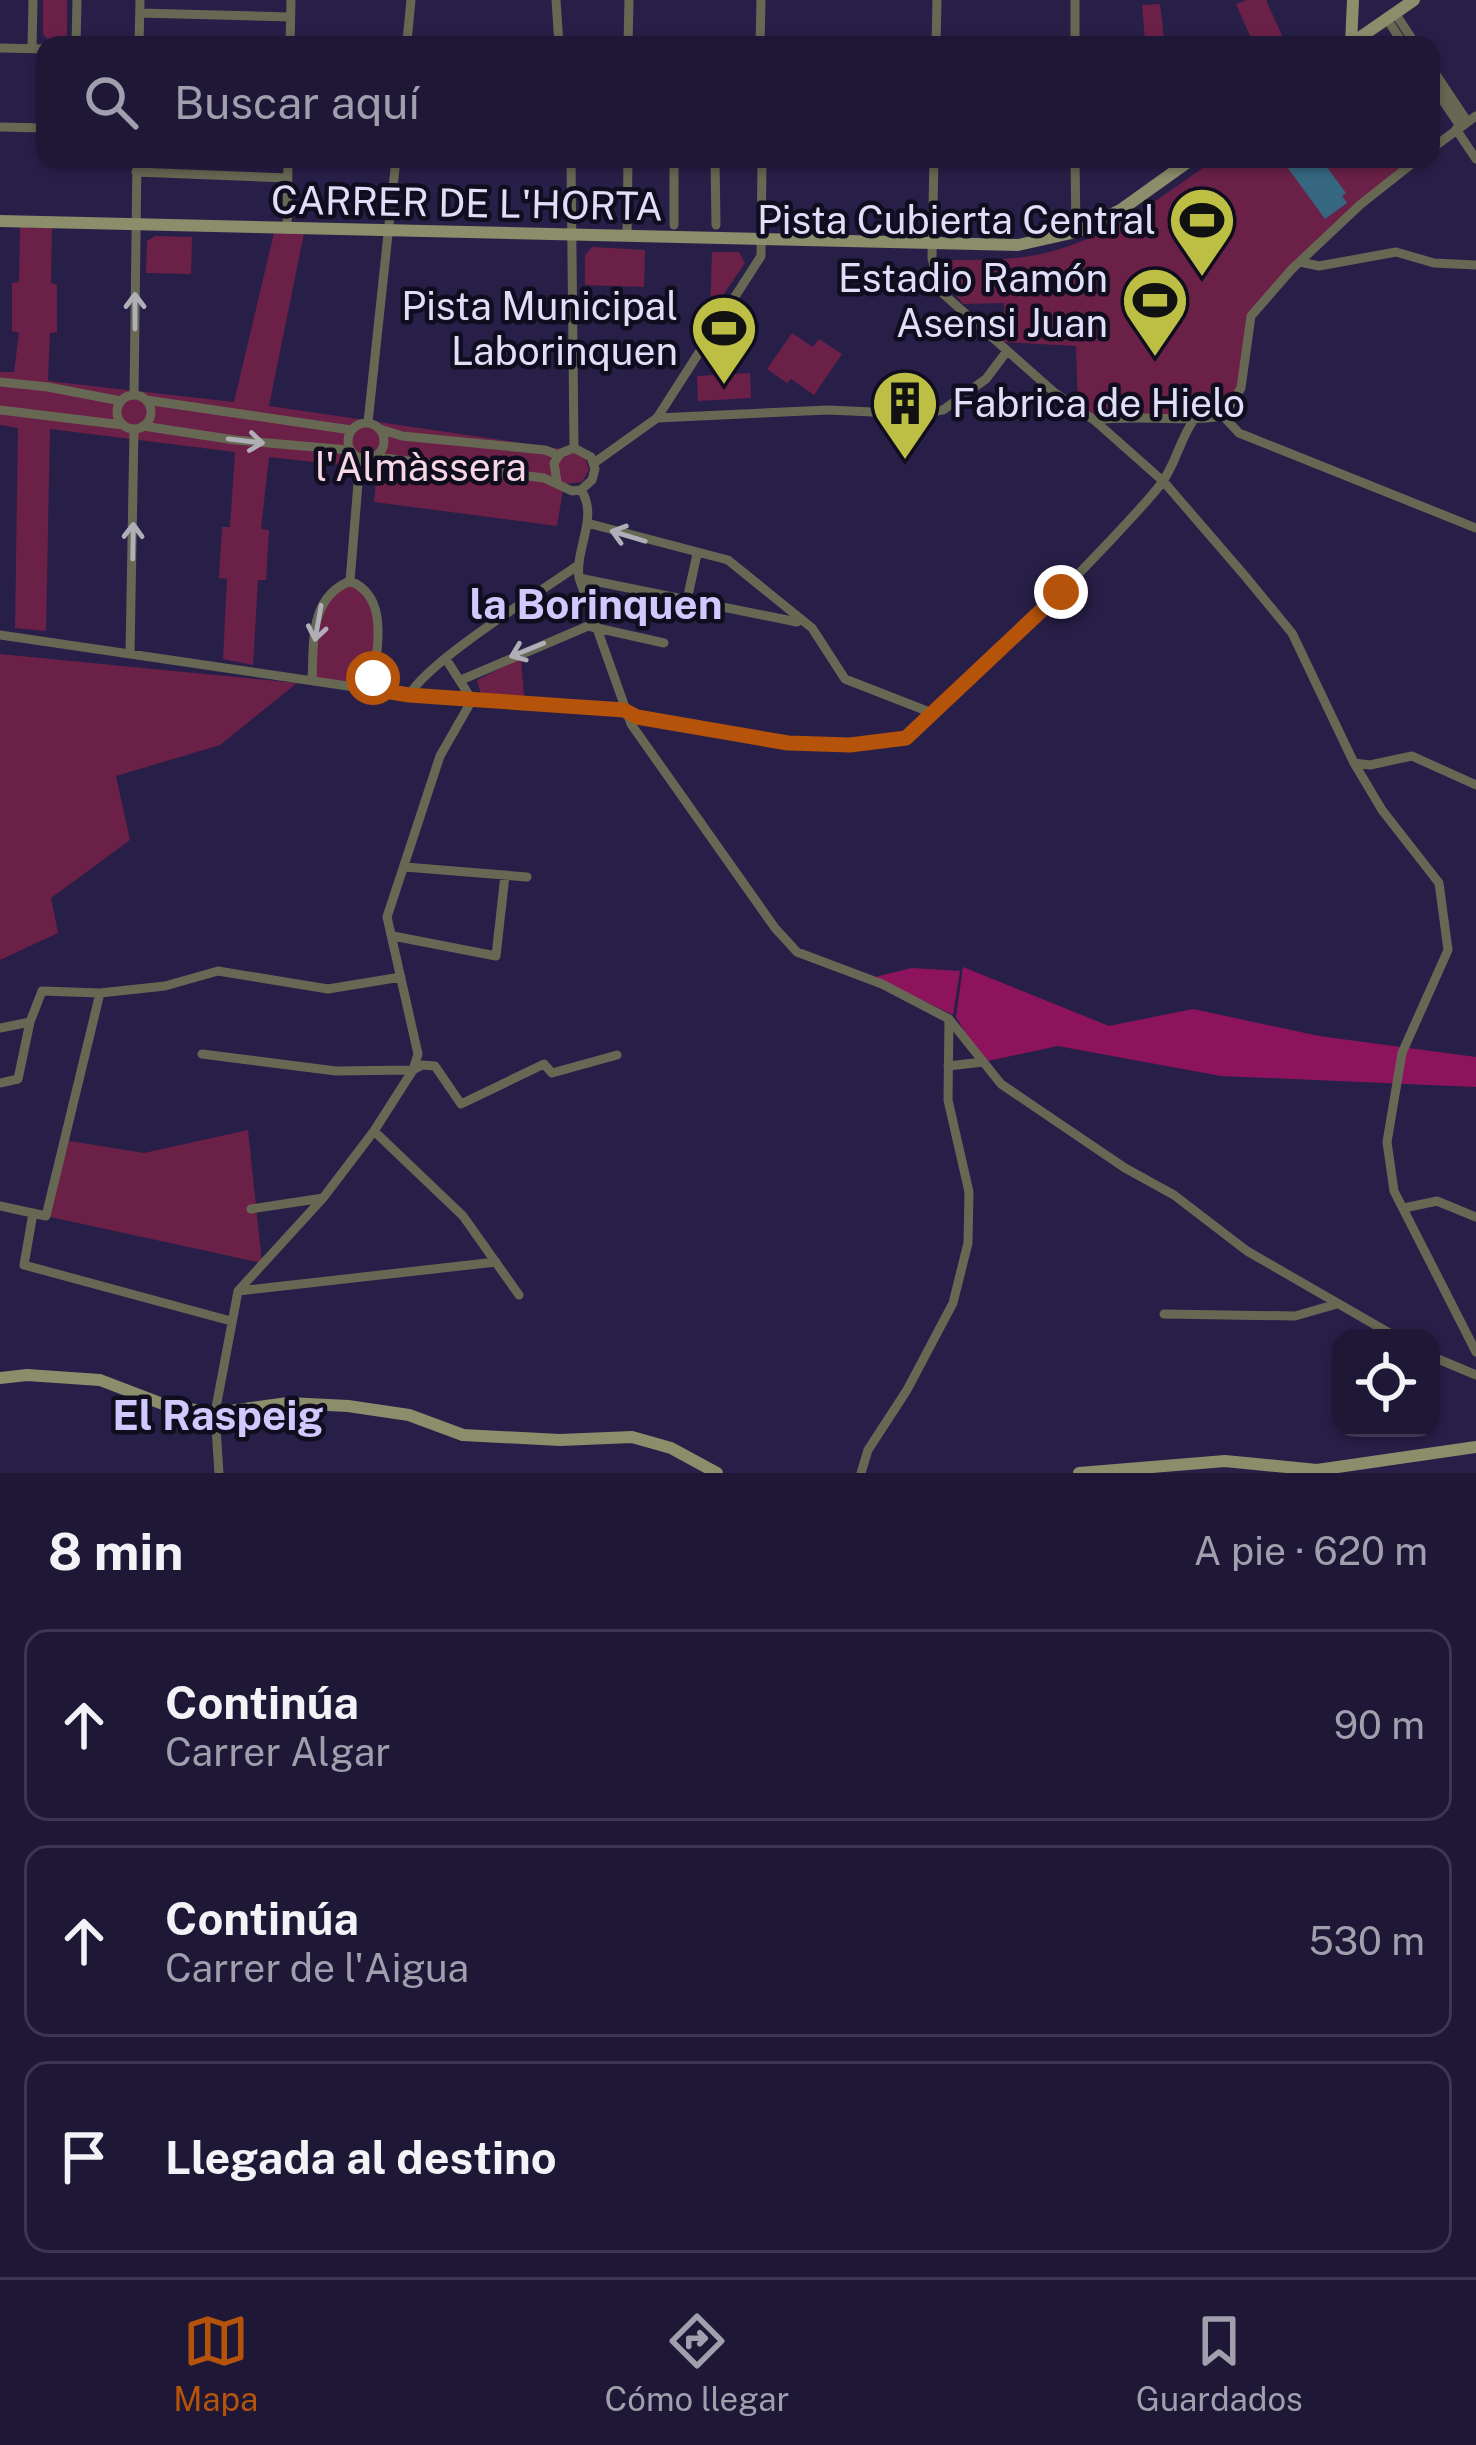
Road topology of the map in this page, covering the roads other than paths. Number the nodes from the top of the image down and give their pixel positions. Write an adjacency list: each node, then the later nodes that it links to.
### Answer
1 (33, 0): 30 (street)
2 (76, 0): 16 (street)
3 (140, 0): 13 (street)
4 (291, 0): 15 (street)
5 (411, 0): 19 (street)
6 (556, 0): 20 (street)
7 (628, 0): 21 (street)
8 (760, 0): 22 (street)
9 (937, 0): 23 (street)
10 (1075, 0): 24 (street)
11 (1353, 0): 25 (street)
12 (1414, 0): 14 (street)
13 (140, 13): 15 (street); 17 (street)
14 (1391, 16): 26 (street); 27 (street); 28 (street)
15 (290, 17): 18 (street)
16 (76, 36)
17 (139, 36)
18 (290, 36)
19 (412, 36)
20 (558, 36)
21 (628, 36)
22 (760, 36)
23 (936, 36)
24 (1075, 36)
25 (1351, 36)
26 (1362, 36)
27 (1400, 36)
28 (1408, 36)
29 (0, 48): 30 (street)
30 (32, 48): 31 (street)
31 (36, 48)
32 (1440, 82): 34 (street)
33 (1440, 94): 34 (street)
34 (1465, 123): 37 (street); 38 (street)
35 (0, 127): 36 (street)
36 (36, 128)
37 (1440, 141)
38 (1476, 158)
39 (136, 168): 51 (street)
40 (288, 168): 52 (street)
41 (395, 168): 58 (street)
42 (571, 168): 60 (street)
43 (628, 168): 61 (street)
44 (674, 168): 55 (street)
45 (715, 168): 56 (street)
46 (762, 168): 62 (street)
47 (934, 168): 63 (street)
48 (1075, 168): 59 (street)
49 (1179, 168): 59 (street, CARRER DE L'HORTA)
50 (1407, 168): 64 (street)
51 (136, 172): 52 (street); 54 (street)
52 (287, 178): 57 (street)
53 (0, 221): 54 (street, CARRER DE L'HORTA)
54 (135, 226): 57 (street, CARRER DE L'HORTA); 68 (street, one-way to 54)
55 (674, 226)
56 (716, 226)
57 (287, 229): 58 (street, CARRER DE L'HORTA)
58 (388, 232): 60 (street, CARRER DE L'HORTA); 76 (street)
59 (1076, 232): 63 (street, CARRER DE L'HORTA)
60 (574, 236): 61 (street, CARRER DE L'HORTA); 80 (street)
61 (628, 236): 62 (street, CARRER DE L'HORTA)
62 (761, 239): 63 (street, CARRER DE L'HORTA); 73 (street)
63 (933, 244): 66 (street)
64 (1300, 262): 65 (street); 72 (street)
65 (1476, 265)
66 (1007, 351): 73 (street); 74 (street)
67 (0, 382): 70 (street)
68 (134, 395): 69 (street); 70 (street)
69 (146, 400): 77 (street); 79 (street)
70 (122, 401): 77 (street)
71 (0, 410): 77 (street)
72 (1223, 416): 75 (street); 90 (street)
73 (657, 418): 85 (street)
74 (1094, 420): 75 (street); 87 (street)
75 (1193, 421): 87 (street)
76 (368, 422): 78 (street); 79 (street)
77 (133, 427): 81 (street, one-way to 81); 99 (street, one-way to 77)
78 (380, 429): 82 (street); 83 (street)
79 (351, 430): 81 (street)
80 (574, 448): 82 (street); 85 (street)
81 (350, 451): 84 (street)
82 (558, 455): 86 (street)
83 (376, 457): 84 (street); 86 (street)
84 (360, 459): 93 (street)
85 (594, 464): 88 (street)
86 (557, 482): 88 (street)
87 (1164, 482): 107 (street); 108 (street)
88 (581, 490): 89 (street)
89 (587, 524): 91 (street, one-way to 89); 92 (street)
90 (1476, 528)
91 (697, 554): 94 (street); 95 (street)
92 (578, 572): 94 (street); 96 (street); 100 (street)
93 (350, 581): 101 (street, one-way to 101); 103 (street)
94 (687, 600): 95 (street)
95 (803, 623): 107 (street)
96 (595, 629): 98 (street); 102 (street, one-way to 102); 106 (street)
97 (0, 635): 99 (street)
98 (664, 644)
99 (130, 654): 101 (street)
100 (446, 659): 102 (street); 104 (street)
101 (312, 680): 103 (street)
102 (461, 680): 105 (street)
103 (373, 689): 104 (street)
104 (409, 695): 105 (street)
105 (472, 700): 106 (street); 110 (street)
106 (624, 710): 107 (street); 116 (street)
107 (932, 713)
108 (1354, 763): 109 (street); 128 (street)
109 (1476, 785)
110 (405, 867): 111 (street); 113 (street)
111 (505, 875): 112 (street); 113 (street)
112 (526, 877)
113 (393, 936): 114 (street)
114 (401, 977): 115 (street); 123 (street)
115 (100, 992): 117 (street); 130 (street)
116 (949, 1019): 121 (street); 122 (street)
117 (30, 1022): 118 (street); 124 (street)
118 (0, 1028)
119 (202, 1054): 123 (street)
120 (617, 1055): 123 (street)
121 (983, 1061): 122 (street); 135 (street)
122 (948, 1066): 148 (street)
123 (412, 1070): 125 (street)
124 (0, 1083)
125 (374, 1131): 126 (street); 132 (street)
126 (323, 1198): 129 (street); 133 (street)
127 (0, 1206): 130 (street)
128 (1404, 1208): 131 (street); 139 (street)
129 (251, 1210)
130 (33, 1213): 137 (street)
131 (1476, 1217)
132 (496, 1262): 133 (street); 134 (street)
133 (238, 1291): 137 (street)
134 (520, 1295)
135 (1337, 1304): 136 (street); 138 (street)
136 (1164, 1314)
137 (231, 1321): 143 (street)
138 (1382, 1329)
139 (1476, 1352)
140 (1440, 1360): 141 (street)
141 (1476, 1376)
142 (0, 1378): 143 (street)
143 (215, 1413): 146 (street); 147 (street)
144 (1476, 1448): 145 (street)
145 (1285, 1470): 149 (street)
146 (219, 1473)
147 (717, 1473)
148 (861, 1473)
149 (1079, 1473)

